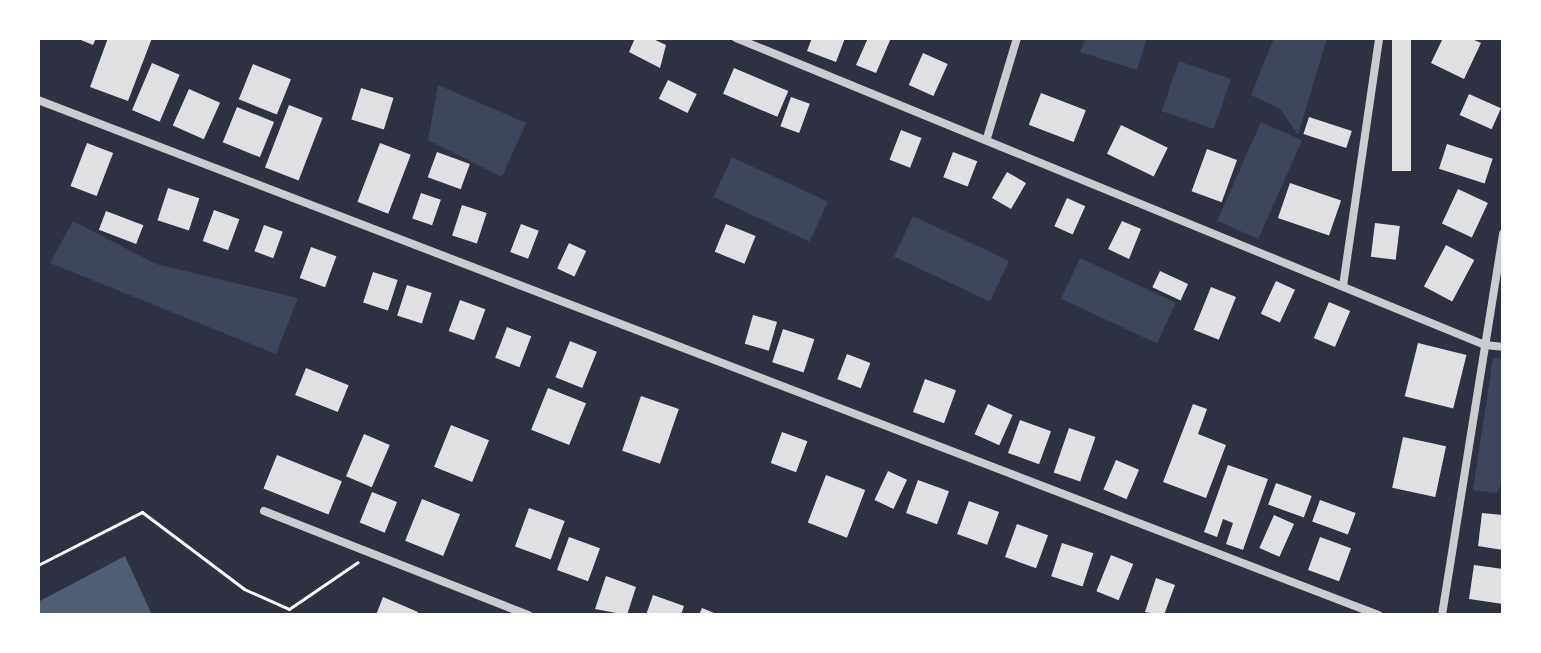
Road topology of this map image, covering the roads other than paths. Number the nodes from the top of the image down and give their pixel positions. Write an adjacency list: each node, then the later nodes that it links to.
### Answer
1 (736, 38): 5 (street)
2 (1017, 38): 5 (street)
3 (1379, 38): 7 (street)
4 (38, 100): 12 (street)
5 (987, 138): 7 (street)
6 (1503, 234): 8 (street)
7 (1343, 286): 8 (street)
8 (1485, 345): 9 (street); 13 (street)
9 (1503, 347)
10 (264, 511): 11 (street)
11 (528, 615)
12 (1378, 615)
13 (1442, 615)

